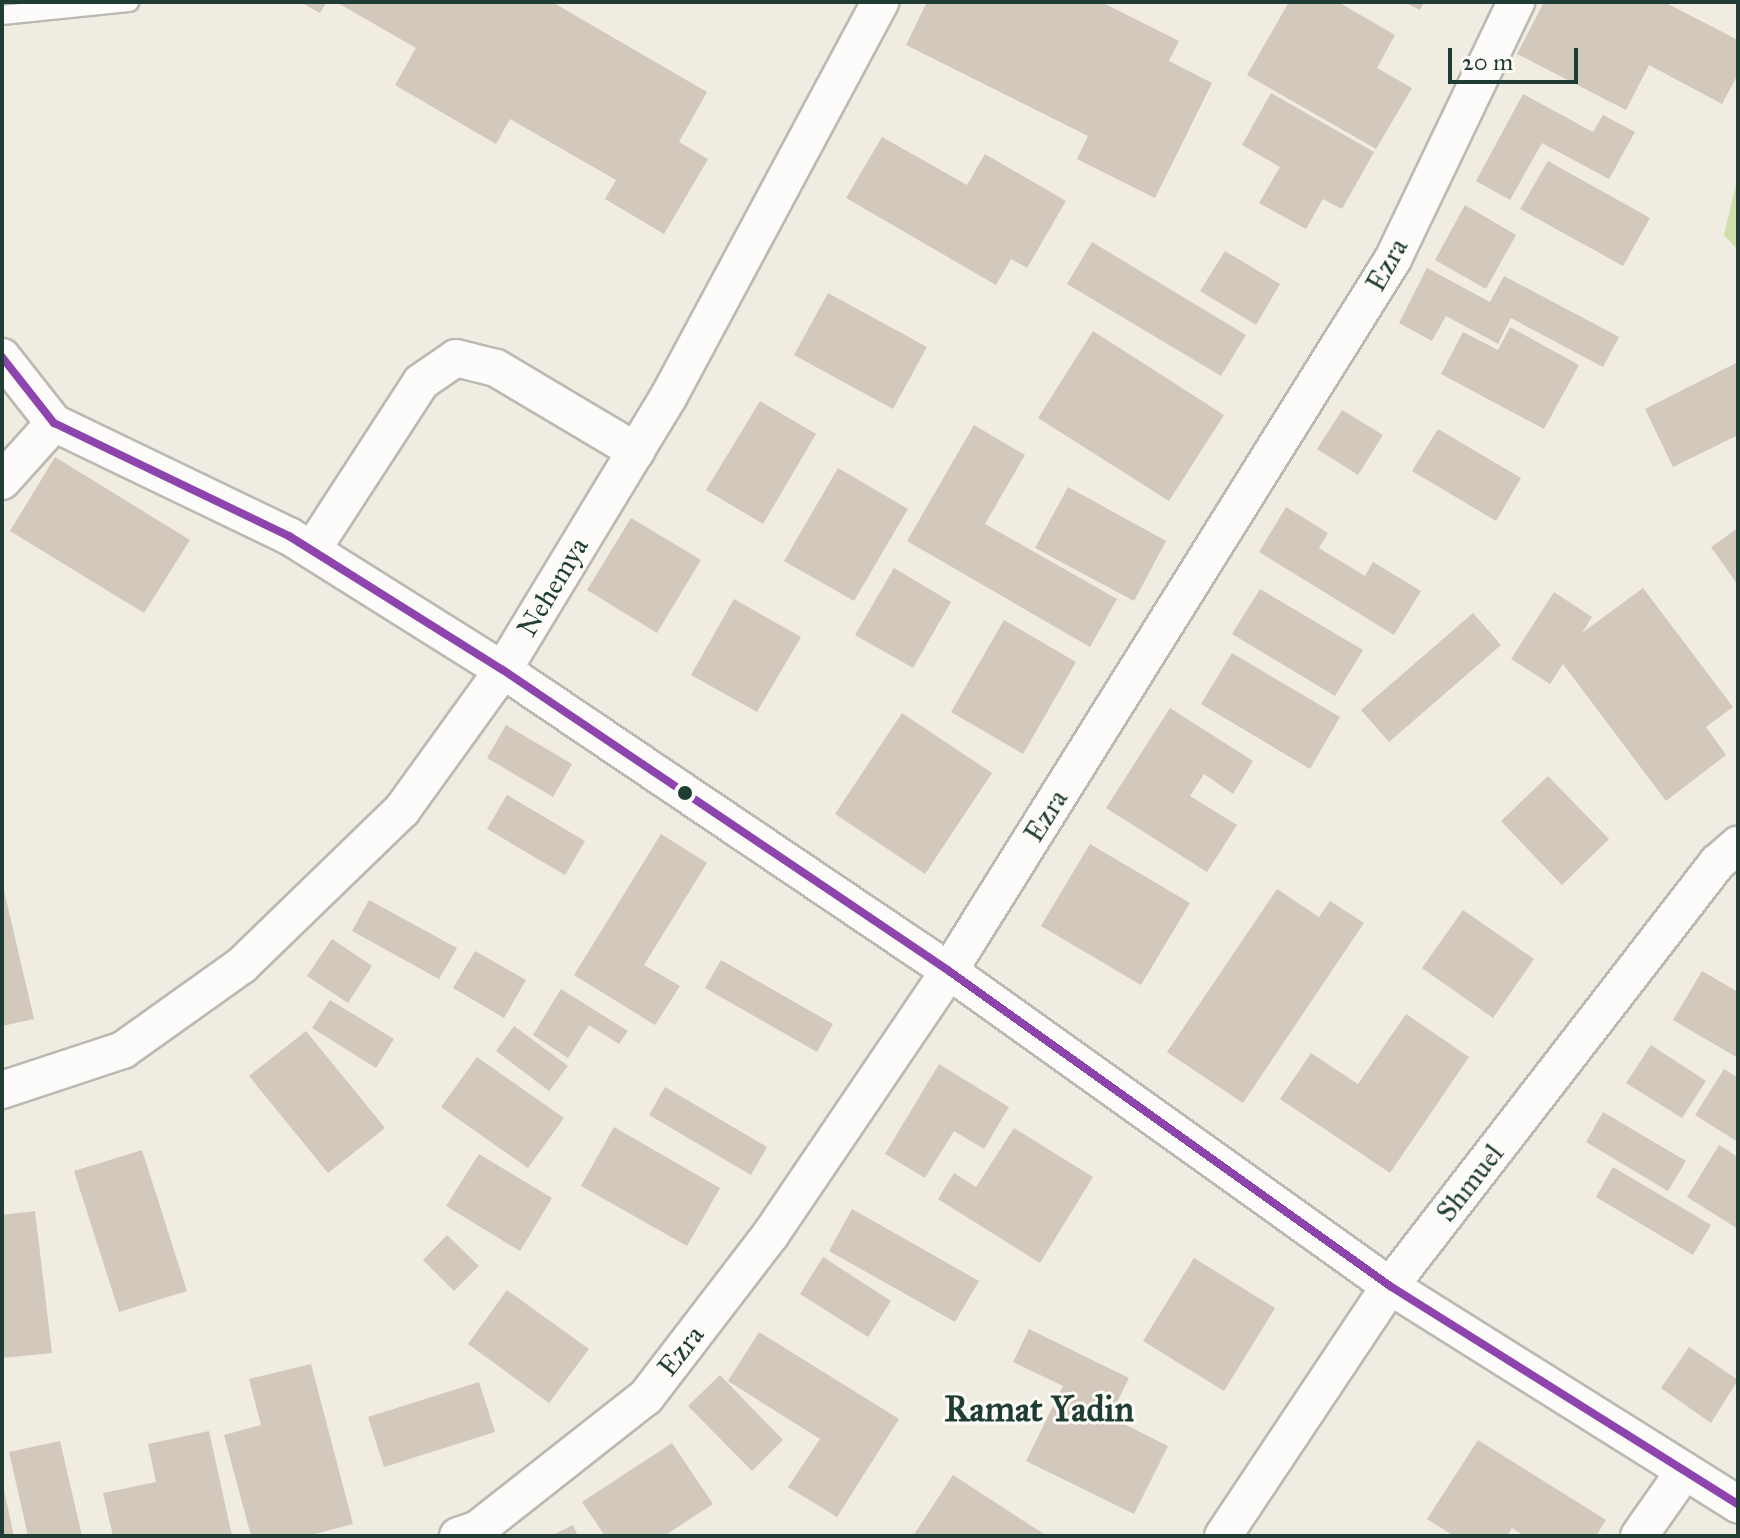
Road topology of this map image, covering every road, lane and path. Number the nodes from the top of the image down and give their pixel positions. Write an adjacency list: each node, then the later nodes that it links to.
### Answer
1 (129, 2): 4 (lane)
2 (880, 2): 7 (street, Nehemya)
3 (1516, 2): 12 (street, Ezra)
4 (2, 15)
5 (2, 357): 6 (street)
6 (54, 423): 8 (street); 9 (street)
7 (636, 451): 9 (street); 10 (street, Nehemya)
8 (2, 481)
9 (312, 550): 10 (street)
10 (503, 670): 12 (street); 13 (street, Nehemya)
11 (1738, 845): 14 (street, Shmuel)
12 (949, 971): 14 (street); 17 (street, Ezra)
13 (2, 1090)
14 (1390, 1286): 15 (street); 18 (street, Shmuel)
15 (1684, 1472): 16 (street); 19 (street)
16 (1738, 1504)
17 (458, 1536)
18 (1223, 1536)
19 (1639, 1536)

